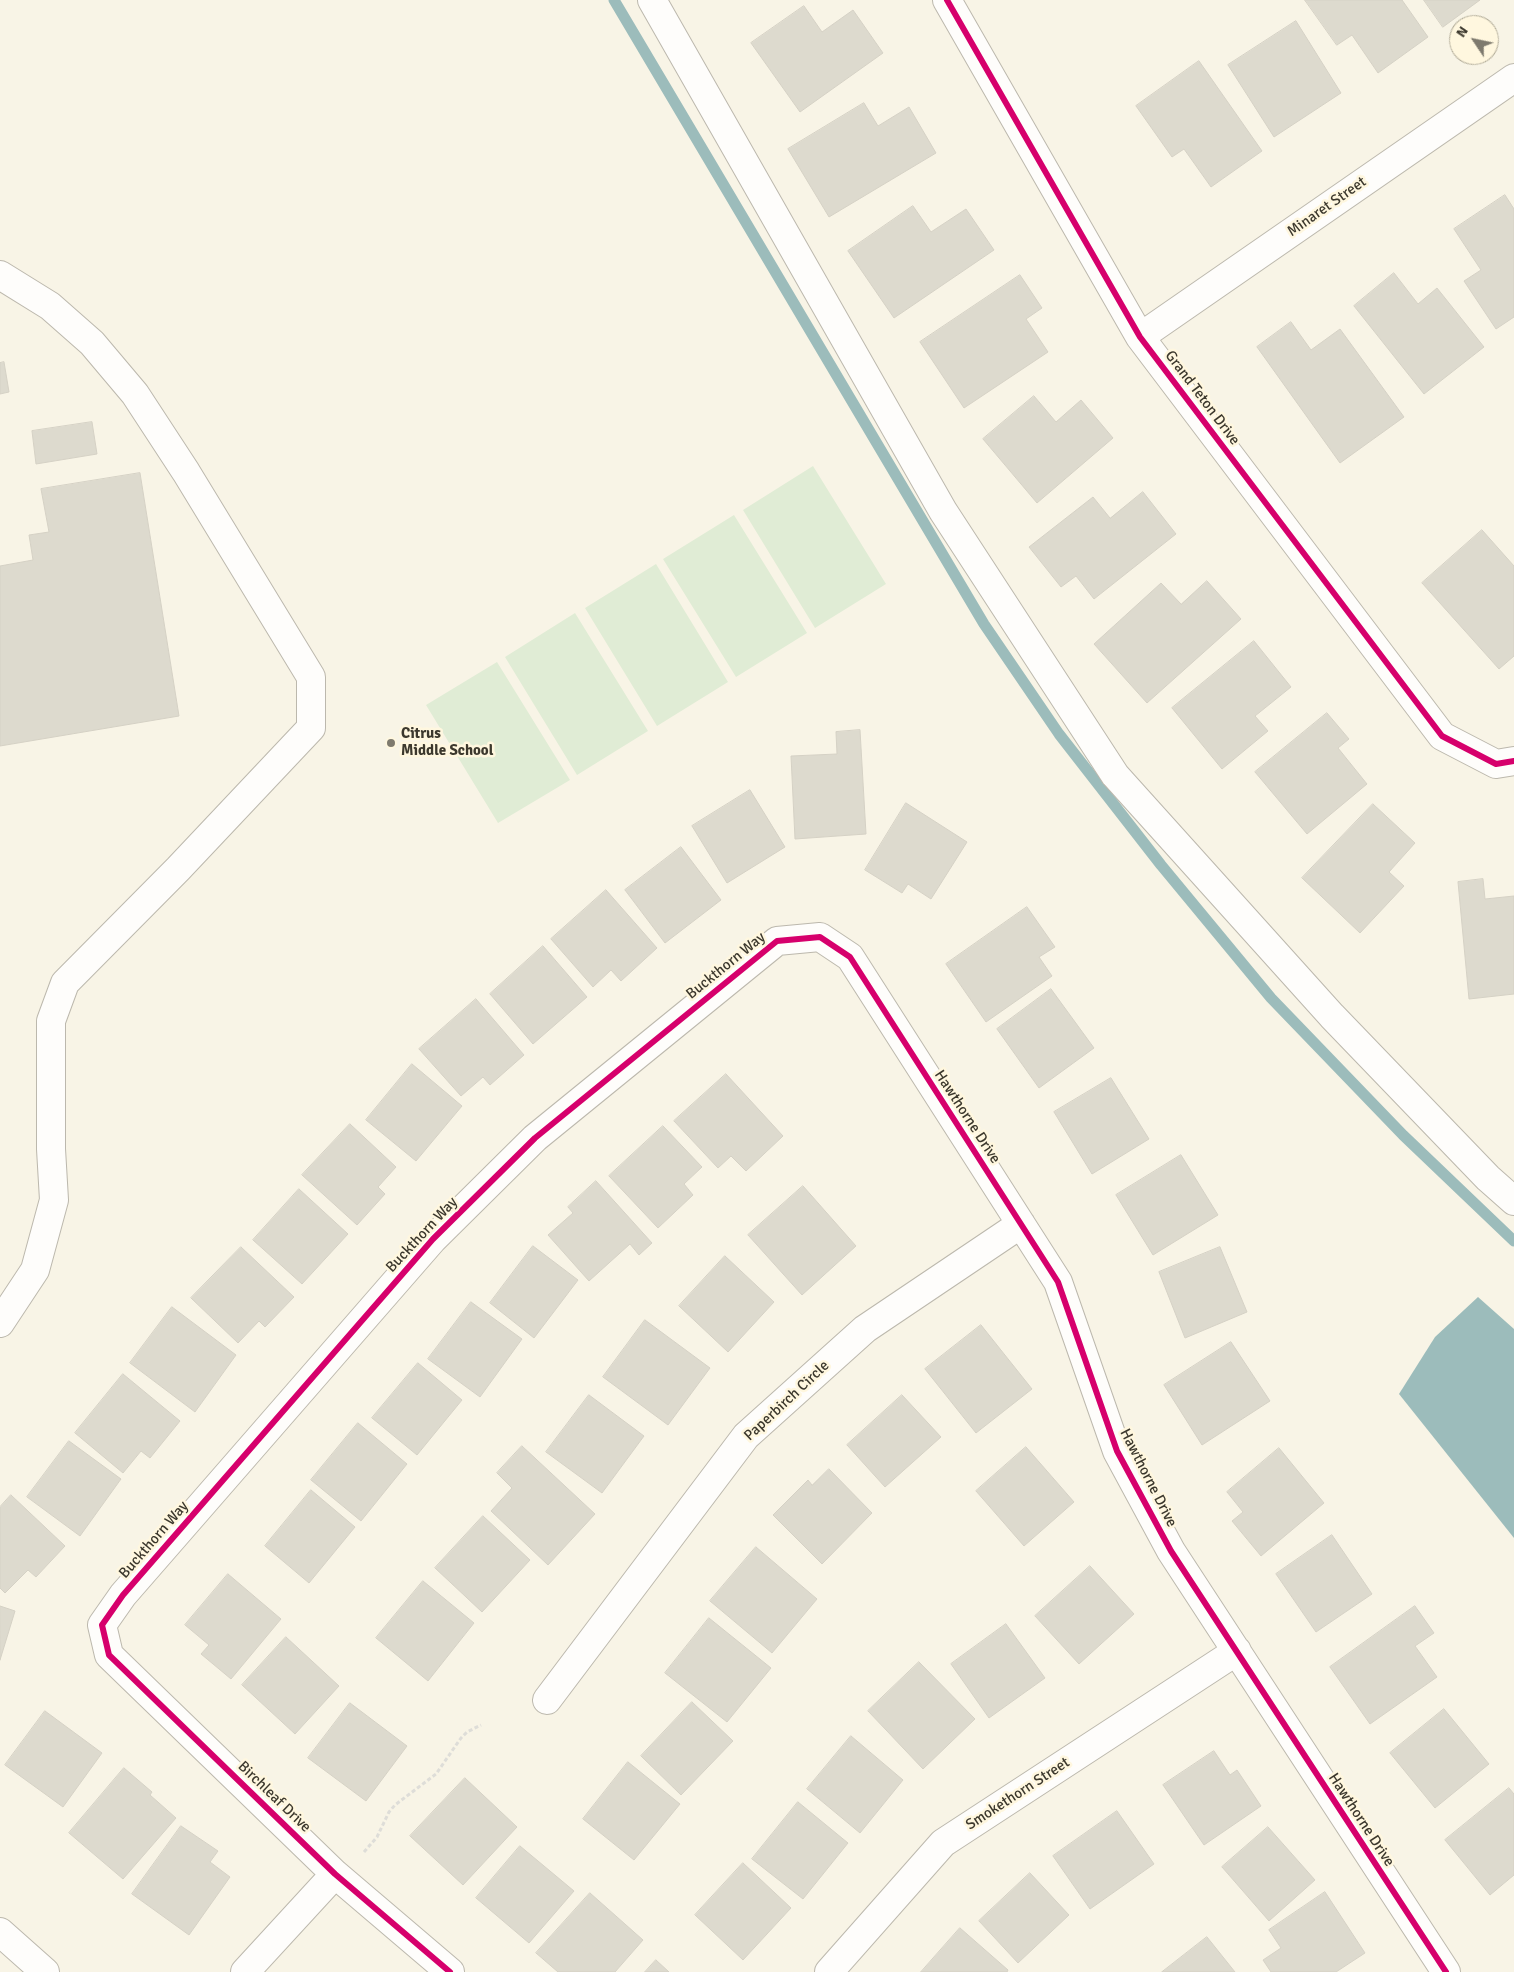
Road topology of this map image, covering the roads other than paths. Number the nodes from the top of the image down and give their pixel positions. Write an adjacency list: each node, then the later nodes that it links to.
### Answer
1 (652, 0): 8 (street)
2 (947, 0): 5 (street, Grand Teton Drive)
3 (1514, 78): 5 (street, Minaret Street)
4 (0, 275): 10 (street)
5 (1140, 337): 6 (street, Grand Teton Drive)
6 (1505, 762)
7 (820, 937): 9 (street, Hawthorne Drive); 11 (street, Buckthorn Way)
8 (1514, 1201)
9 (1021, 1224): 12 (street, Hawthorne Drive); 13 (street, Paperbirch Circle)
10 (0, 1323)
11 (102, 1625): 14 (street, Birchleaf Drive)
12 (1236, 1651): 19 (street, Smokethorn Street); 20 (street, Hawthorne Drive)
13 (547, 1700)
14 (335, 1874): 17 (street); 18 (street, Birchleaf Drive)
15 (0, 1932): 16 (street)
16 (45, 1972)
17 (245, 1972)
18 (450, 1972)
19 (829, 1972)
20 (1446, 1972)

